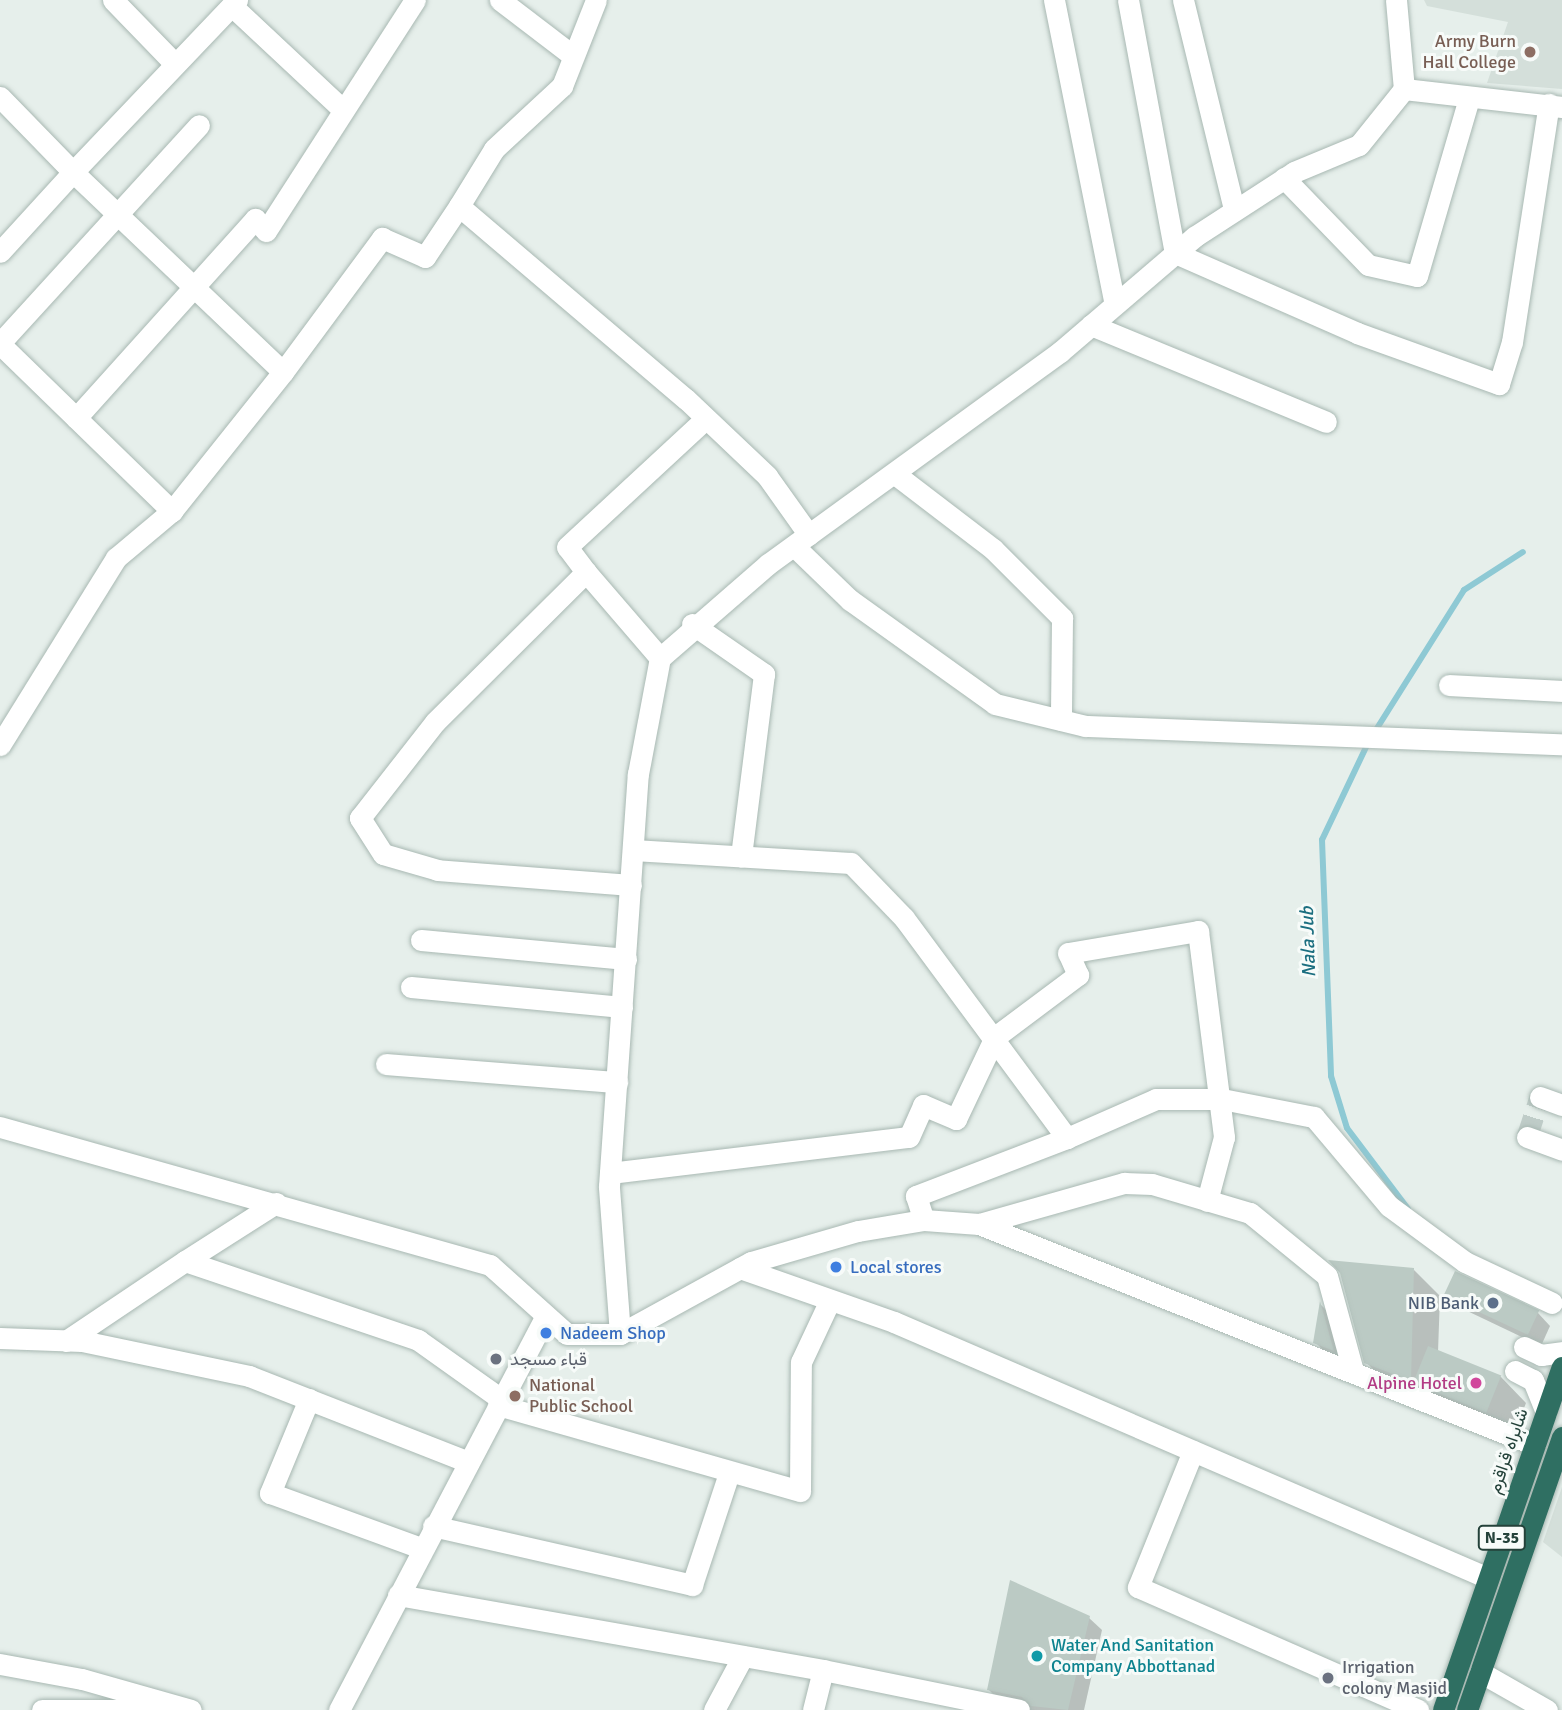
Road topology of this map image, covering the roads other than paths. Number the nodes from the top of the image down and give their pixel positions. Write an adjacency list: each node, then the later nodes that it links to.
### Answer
1 (113, 0): 11 (street)
2 (415, 0): 16 (street)
3 (500, 0): 10 (street)
4 (596, 0): 10 (street)
5 (1054, 0): 26 (street)
6 (1128, 0): 24 (street)
7 (1183, 0): 21 (street)
8 (1396, 0): 12 (street)
9 (235, 3): 11 (street); 16 (street)
10 (572, 55): 20 (street)
11 (175, 64): 18 (street)
12 (1404, 89): 14 (street); 19 (street)
13 (0, 97): 18 (street)
14 (1469, 98): 15 (street); 19 (street)
15 (1555, 105): 24 (street)
16 (342, 109): 25 (street)
17 (199, 125): 22 (street)
18 (73, 172): 22 (street); 23 (street)
19 (1284, 178): 21 (street)
20 (459, 206): 29 (street); 31 (street)
21 (1234, 210): 24 (street)
22 (116, 215): 25 (street); 28 (street)
23 (0, 252)
24 (1175, 253): 26 (street)
25 (196, 289): 29 (street); 30 (street)
26 (1115, 304): 27 (street)
27 (1091, 325): 32 (street); 33 (street)
28 (0, 343): 30 (street)
29 (283, 372): 34 (street)
30 (76, 418): 34 (street)
31 (705, 419): 35 (street); 36 (street)
32 (1326, 422)
33 (895, 474): 35 (street); 41 (street)
34 (172, 511): 43 (street)
35 (802, 540): 37 (street); 41 (street)
36 (586, 572): 38 (street); 46 (street)
37 (692, 624): 38 (street); 45 (street)
38 (660, 658): 44 (street)
39 (1449, 685): 40 (street)
40 (1562, 691)
41 (1061, 720): 42 (street)
42 (1562, 744)
43 (0, 745)
44 (633, 850): 45 (street); 46 (street)
45 (741, 857): 51 (street)
46 (631, 885): 48 (street)
47 (421, 940): 48 (street)
48 (626, 959): 50 (street)
49 (411, 987): 50 (street)
50 (622, 1007): 53 (street)
51 (995, 1037): 55 (street); 58 (street); 61 (street)
52 (386, 1064): 53 (street)
53 (617, 1082): 61 (street)
54 (1540, 1097): 56 (street)
55 (1222, 1099): 58 (street); 62 (street); 69 (street)
56 (1562, 1105)
57 (1, 1126): 63 (street)
58 (1068, 1138): 64 (street)
59 (1527, 1138): 60 (street)
60 (1562, 1150)
61 (610, 1173): 71 (street)
62 (1207, 1201): 65 (street); 77 (street)
63 (276, 1203): 66 (street); 70 (street)
64 (924, 1220): 65 (street); 67 (street)
65 (979, 1224): 77 (street)
66 (185, 1261): 73 (street); 80 (street)
67 (740, 1268): 68 (street); 71 (street)
68 (830, 1300): 84 (street); 86 (street)
69 (1552, 1303)
70 (544, 1319): 71 (street); 80 (street)
71 (620, 1334)
72 (0, 1338): 73 (street)
73 (66, 1341): 79 (street)
74 (1524, 1347): 75 (street)
75 (1562, 1352)
76 (1562, 1367): 81 (highway, شاہراہ قراقرم / N-35)
77 (1353, 1371): 83 (street)
78 (1515, 1371): 81 (street)
79 (309, 1399): 85 (street); 88 (street)
80 (500, 1402): 85 (street); 86 (street)
81 (1546, 1412): 83 (highway, شاہراہ قراقرم / N-35)
82 (1562, 1437): 94 (highway, N-35)
83 (1535, 1445): 89 (highway, شاہراہ قراقرم / N-35)
84 (1193, 1451): 89 (street); 102 (street)
85 (468, 1462): 87 (street)
86 (729, 1473): 87 (street)
87 (433, 1526): 88 (street)
88 (421, 1548): 90 (street)
89 (1488, 1578): 103 (highway, شاہراہ قراقرم / N-35)
90 (398, 1595): 91 (street); 98 (street)
91 (743, 1656): 93 (street); 99 (street)
92 (0, 1664): 97 (street)
93 (823, 1670): 100 (street); 101 (street)
94 (1480, 1672): 104 (highway, N-35); 105 (street)
95 (42, 1710): 96 (street)
96 (144, 1710)
97 (191, 1710)
98 (340, 1710)
99 (714, 1710)
100 (813, 1710)
101 (1019, 1710)
102 (1418, 1710)
103 (1443, 1710)
104 (1467, 1710)
105 (1547, 1710)

